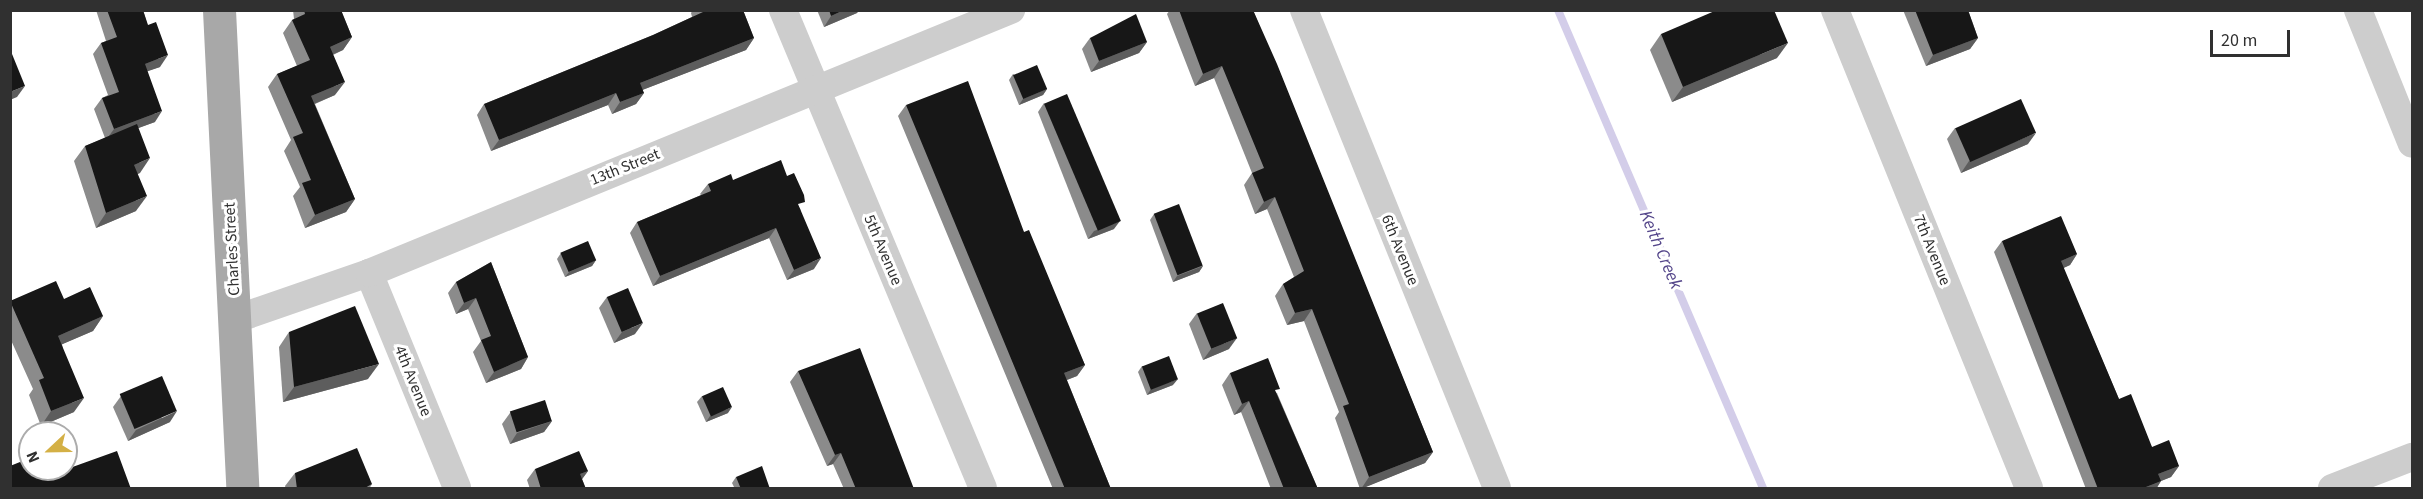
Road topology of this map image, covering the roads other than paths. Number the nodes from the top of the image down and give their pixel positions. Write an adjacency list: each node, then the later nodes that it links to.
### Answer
1 (219, 10): 10 (main road, Charles Street)
2 (783, 10): 7 (street, 5th Avenue)
3 (1011, 10): 7 (street, 13th Street)
4 (1304, 10): 15 (street, 6th Avenue)
5 (1835, 10): 16 (street, 7th Avenue)
6 (2358, 10): 8 (street)
7 (816, 89): 9 (street, 13th Street); 14 (street, 5th Avenue)
8 (2412, 144)
9 (369, 273): 10 (street, 13th Street); 13 (street, 4th Avenue)
10 (236, 319): 12 (main road, Charles Street)
11 (2412, 457): 17 (street)
12 (242, 489)
13 (457, 489)
14 (983, 489)
15 (1497, 489)
16 (2029, 489)
17 (2332, 489)

